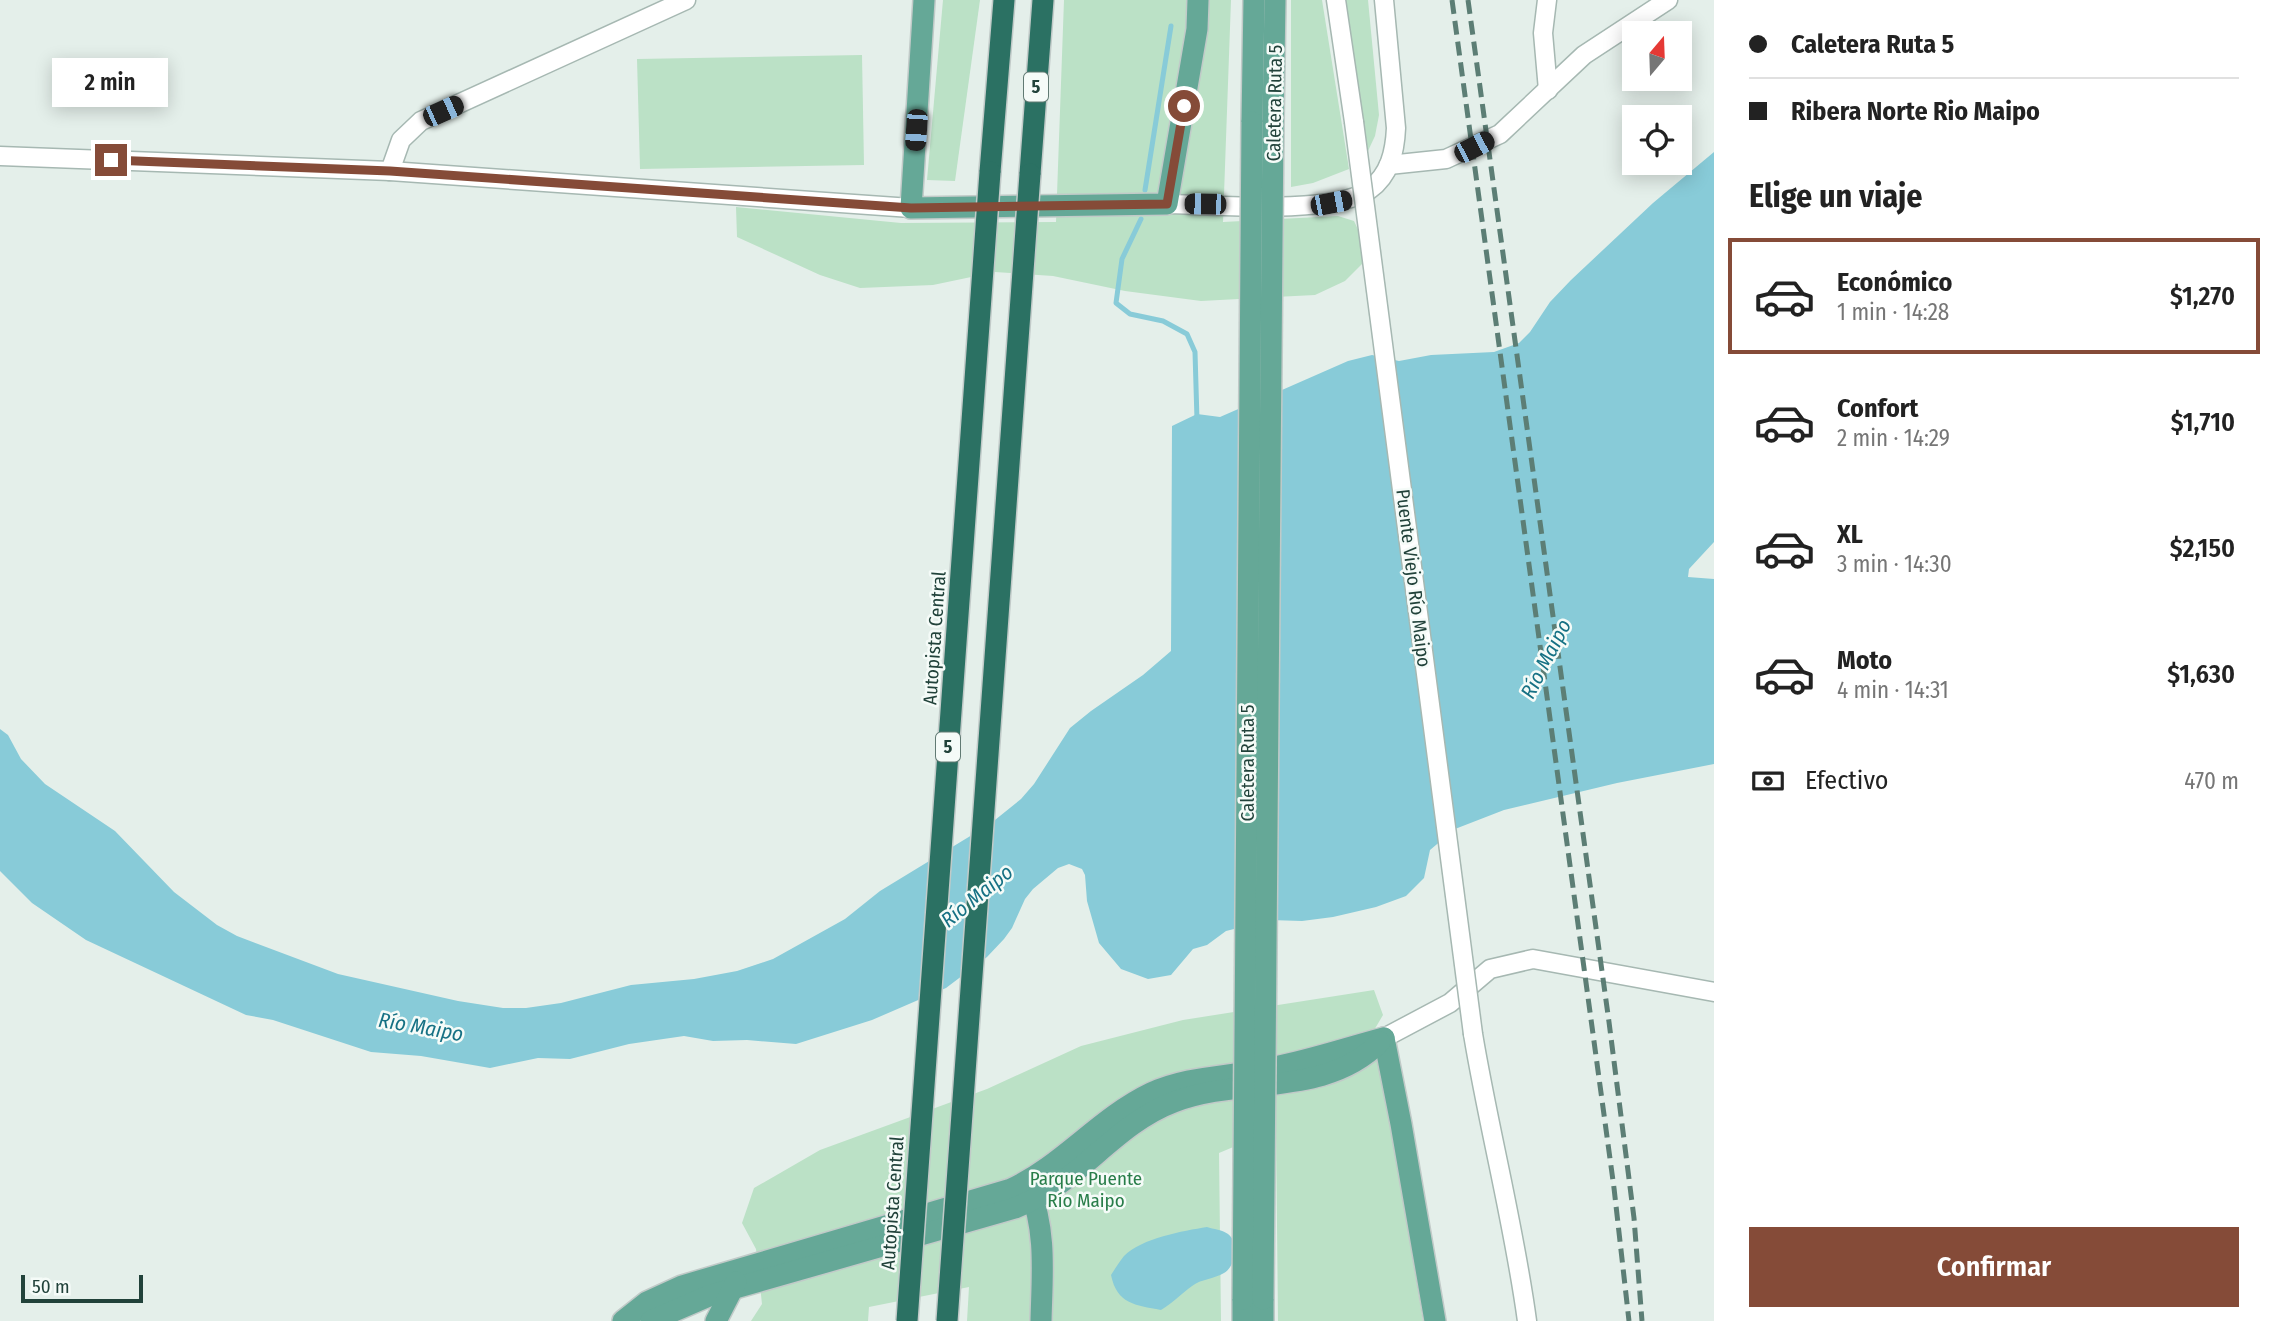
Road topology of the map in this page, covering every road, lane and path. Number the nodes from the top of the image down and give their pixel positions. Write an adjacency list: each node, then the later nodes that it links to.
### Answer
1 (686, 0): 16 (street)
2 (924, 0): 18 (main road)
3 (1004, 0): 28 (highway, Autopista Central / 5, bridge)
4 (1043, 0): 29 (highway, 5, bridge)
5 (1198, 0): 17 (main road)
6 (1254, 0): 13 (main road, Caletera Ruta 5)
7 (1275, 0): 13 (main road, Caletera Ruta 5)
8 (1336, 0): 34 (street, Puente Viejo Río Maipo, bridge)
9 (1384, 0): 15 (street)
10 (1547, 0): 12 (street)
11 (1668, 0): 12 (street)
12 (1548, 90): 15 (street)
13 (1263, 122): 24 (main road, Caletera Ruta 5, bridge)
14 (0, 156): 16 (street)
15 (1389, 165): 17 (street)
16 (390, 171): 18 (street)
17 (1167, 204): 18 (main road)
18 (911, 208)
19 (1714, 992): 20 (street)
20 (1384, 1038): 21 (main road); 33 (main road)
21 (1030, 1191): 22 (main road); 23 (main road); 30 (main road)
22 (745, 1268): 23 (main road); 25 (main road)
23 (731, 1290): 26 (main road); 27 (main road)
24 (1253, 1299): 31 (main road, Caletera Ruta 5); 32 (main road, Caletera Ruta 5)
25 (623, 1321)
26 (651, 1321)
27 (716, 1321)
28 (906, 1321)
29 (947, 1321)
30 (1041, 1321)
31 (1243, 1321)
32 (1263, 1321)
33 (1435, 1321)
34 (1527, 1321)

